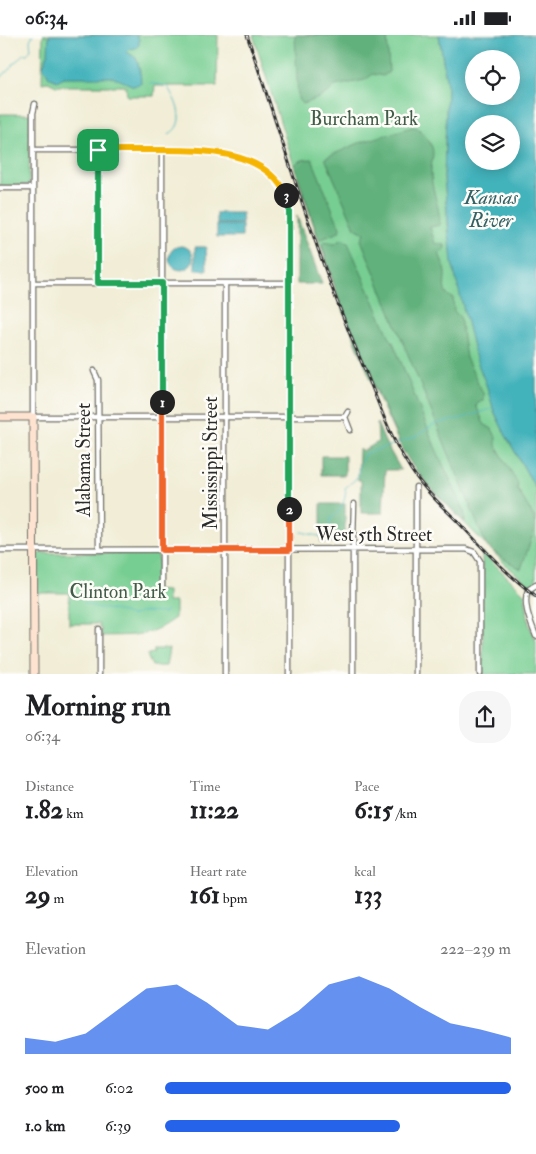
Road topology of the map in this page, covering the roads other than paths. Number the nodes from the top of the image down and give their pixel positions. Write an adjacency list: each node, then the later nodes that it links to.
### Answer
1 (34, 104): 2 (street)
2 (33, 150): 3 (street); 6 (street)
3 (98, 150): 4 (street); 8 (street)
4 (162, 150): 9 (street); 11 (street)
5 (0, 189): 6 (street)
6 (33, 189): 7 (street)
7 (33, 283): 8 (street); 14 (street)
8 (98, 283): 9 (street)
9 (162, 283): 10 (street); 16 (street)
10 (225, 283): 11 (street); 17 (street, Mississippi Street)
11 (289, 283): 18 (street)
12 (94, 371): 15 (street, Alabama Street)
13 (0, 417): 14 (street)
14 (33, 417): 15 (street); 25 (street)
15 (98, 417): 16 (street); 26 (street, Alabama Street)
16 (162, 417): 17 (street); 27 (street)
17 (225, 417): 18 (street); 28 (street, Mississippi Street)
18 (289, 417): 19 (street); 29 (street)
19 (350, 430)
20 (416, 487): 23 (street)
21 (354, 504): 22 (street)
22 (353, 549): 23 (street, West 5th Street); 29 (street, West 5th Street); 38 (street)
23 (416, 549): 39 (street); 40 (street, West 5th Street)
24 (0, 550): 25 (street, West 5th Street)
25 (33, 550): 26 (street, West 5th Street); 34 (street)
26 (99, 550): 27 (street, West 5th Street)
27 (162, 550): 28 (street, West 5th Street); 31 (street)
28 (225, 550): 29 (street, West 5th Street); 36 (street, Mississippi Street)
29 (289, 550): 37 (street)
30 (536, 585): 33 (street)
31 (162, 590)
32 (99, 629): 35 (street)
33 (536, 636)
34 (34, 674)
35 (99, 674)
36 (226, 674)
37 (289, 674)
38 (353, 674)
39 (416, 674)
40 (480, 674)

